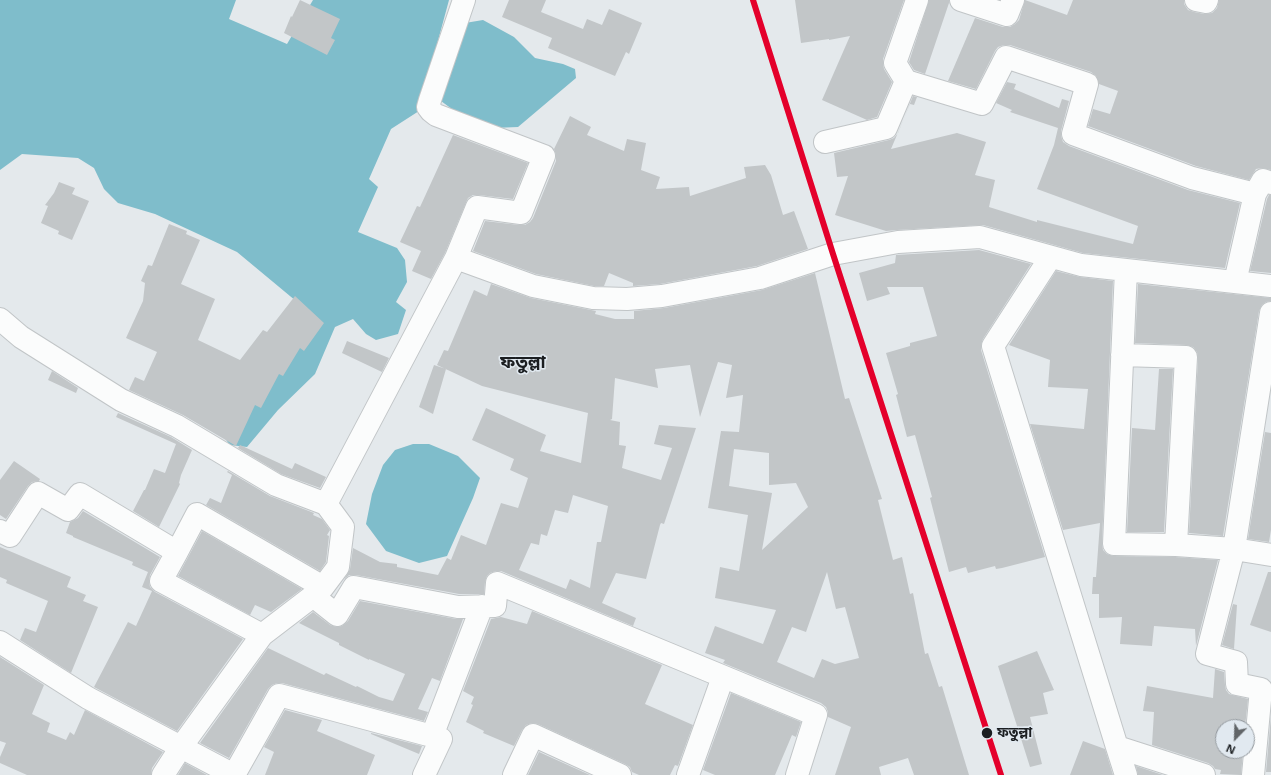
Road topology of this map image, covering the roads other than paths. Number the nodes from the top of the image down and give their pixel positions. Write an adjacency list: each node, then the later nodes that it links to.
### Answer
1 (464, 0): 10 (street)
2 (917, 0): 7 (street)
3 (961, 0): 4 (street)
4 (1013, 0)
5 (1196, 0): 6 (street)
6 (1207, 0)
7 (906, 81): 8 (street); 9 (street)
8 (825, 142)
9 (1263, 188): 13 (street)
10 (456, 258): 11 (street); 18 (street)
11 (1050, 258): 12 (street); 32 (street)
12 (1126, 270): 13 (street); 17 (street)
13 (1235, 282): 14 (street)
14 (1271, 286)
15 (1271, 313): 22 (street)
16 (0, 319): 18 (street)
17 (1122, 355): 21 (street); 21 (street)
18 (326, 504): 25 (street)
19 (0, 523): 20 (street)
20 (0, 532): 23 (street)
21 (1176, 544): 22 (street)
22 (1234, 549): 24 (street); 41 (street)
23 (177, 552): 25 (street); 27 (street)
24 (1271, 555)
25 (318, 592): 26 (street); 27 (street)
26 (482, 606): 29 (street); 30 (street)
27 (262, 635): 31 (street)
28 (0, 642): 31 (street)
29 (723, 677): 37 (street); 38 (street)
30 (432, 736): 31 (street); 34 (street)
31 (181, 747): 33 (street)
32 (1117, 747): 39 (street); 40 (street)
33 (163, 775)
34 (424, 775)
35 (514, 775): 36 (street)
36 (620, 775)
37 (688, 775)
38 (797, 775)
39 (1126, 775)
40 (1204, 775)
41 (1253, 775)

